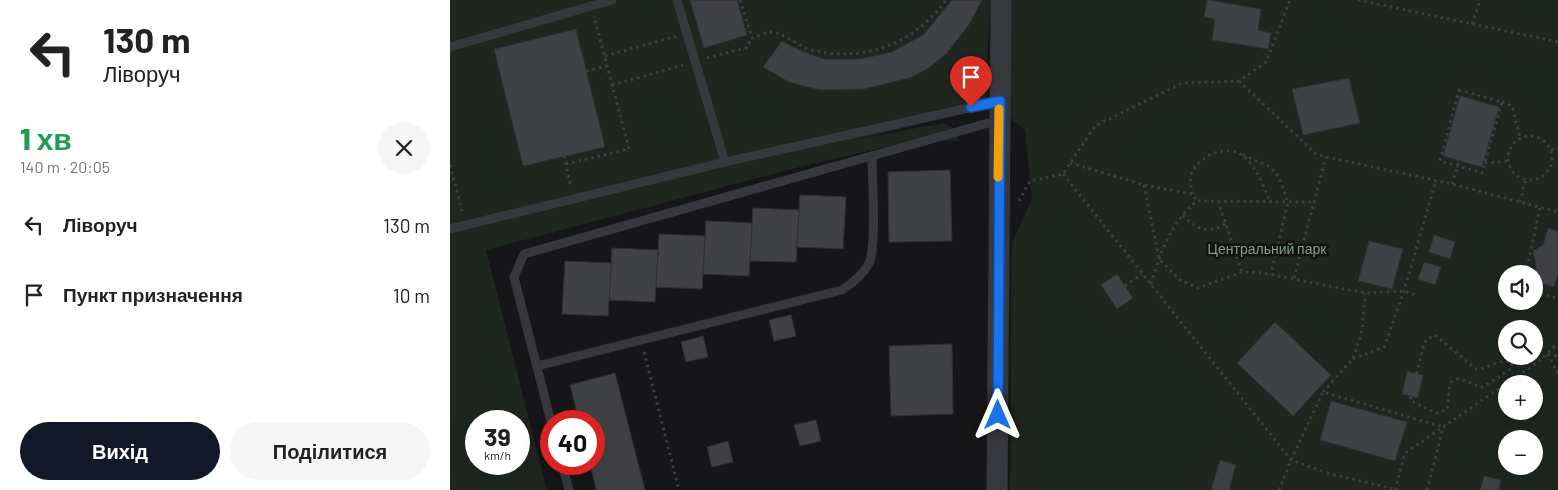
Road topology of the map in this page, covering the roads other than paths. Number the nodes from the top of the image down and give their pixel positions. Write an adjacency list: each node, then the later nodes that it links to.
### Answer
1 (612, 0): 4 (lane)
2 (678, 0): 7 (lane)
3 (1001, 0): 5 (street)
4 (450, 47)
5 (999, 110): 6 (lane); 7 (lane); 13 (street)
6 (872, 156): 9 (lane); 9 (lane)
7 (725, 162): 8 (lane)
8 (450, 229)
9 (537, 366): 10 (lane)
10 (548, 410)
11 (565, 475): 12 (lane)
12 (569, 490)
13 (997, 490)

